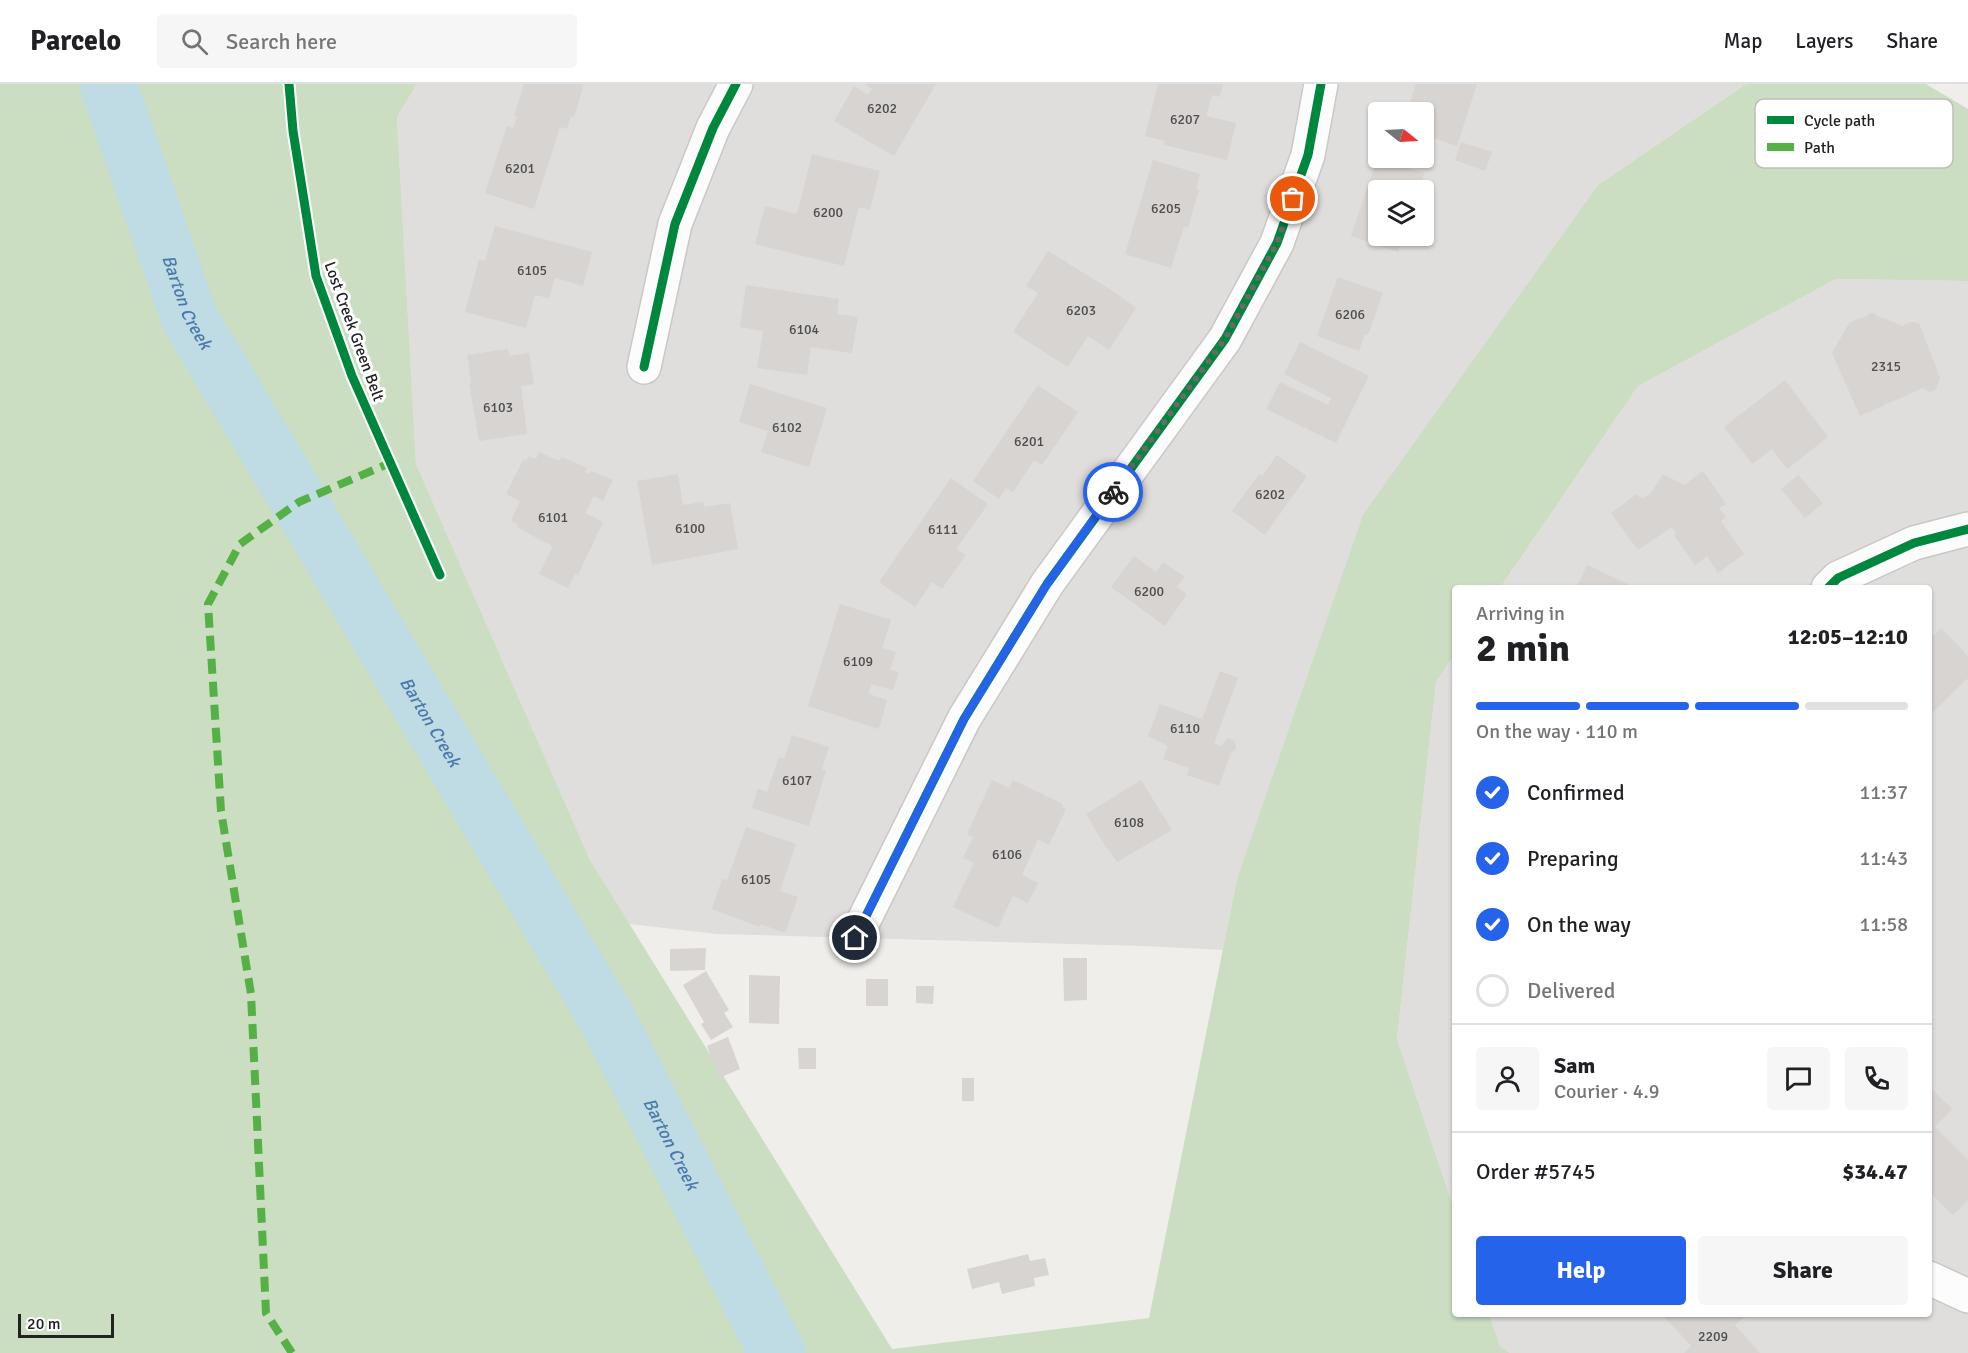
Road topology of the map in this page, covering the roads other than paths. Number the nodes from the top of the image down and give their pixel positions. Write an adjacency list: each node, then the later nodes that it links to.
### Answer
1 (736, 84): 3 (street)
2 (1321, 84): 6 (street)
3 (644, 367)
4 (1968, 529): 5 (street)
5 (1831, 585)
6 (855, 938)
7 (1932, 1279): 8 (street)
8 (1968, 1296)

